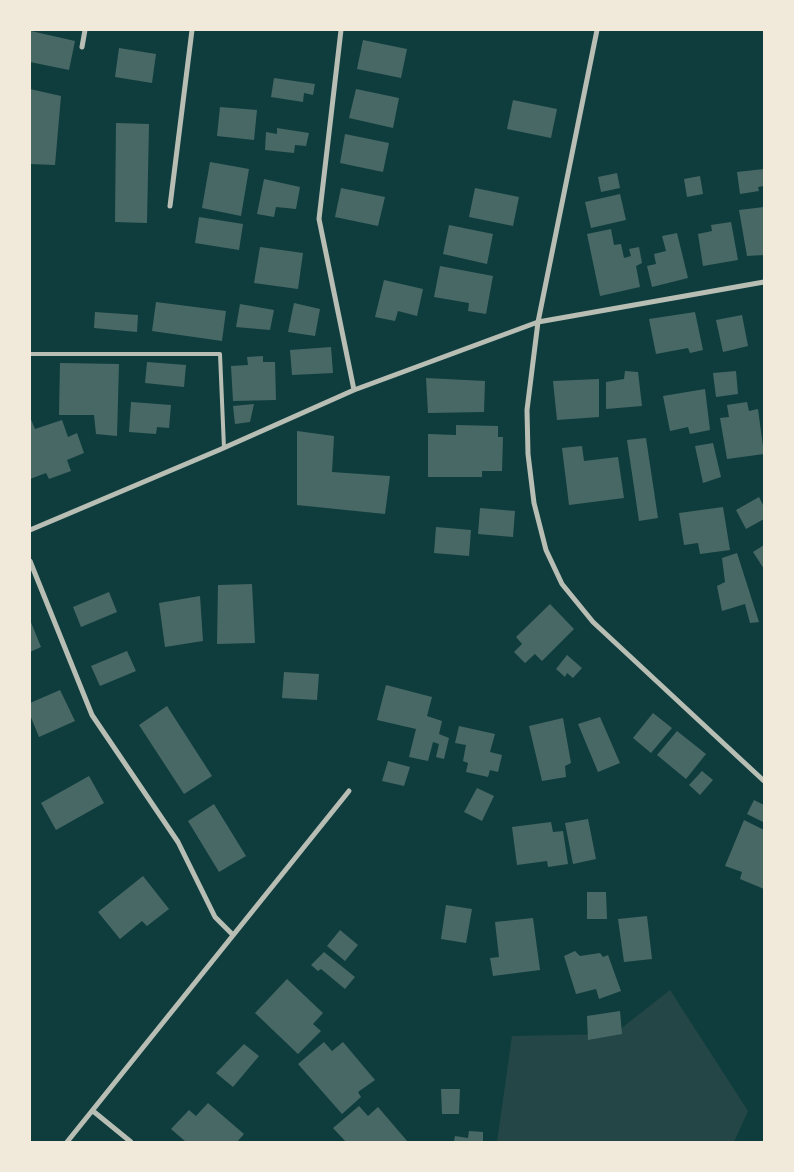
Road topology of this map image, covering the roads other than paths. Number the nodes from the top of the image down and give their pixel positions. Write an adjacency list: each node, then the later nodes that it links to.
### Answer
1 (85, 30): 5 (street)
2 (192, 30): 6 (street)
3 (341, 30): 10 (street)
4 (597, 30): 8 (street)
5 (82, 47)
6 (170, 206)
7 (764, 282): 8 (street)
8 (538, 322): 10 (street); 14 (street)
9 (30, 354): 11 (lane)
10 (354, 390): 11 (street)
11 (224, 448): 12 (street)
12 (30, 530)
13 (30, 561): 16 (street)
14 (764, 781)
15 (349, 791): 16 (street)
16 (233, 935): 17 (street)
17 (93, 1110): 18 (street); 19 (street)
18 (67, 1142)
19 (131, 1142)

